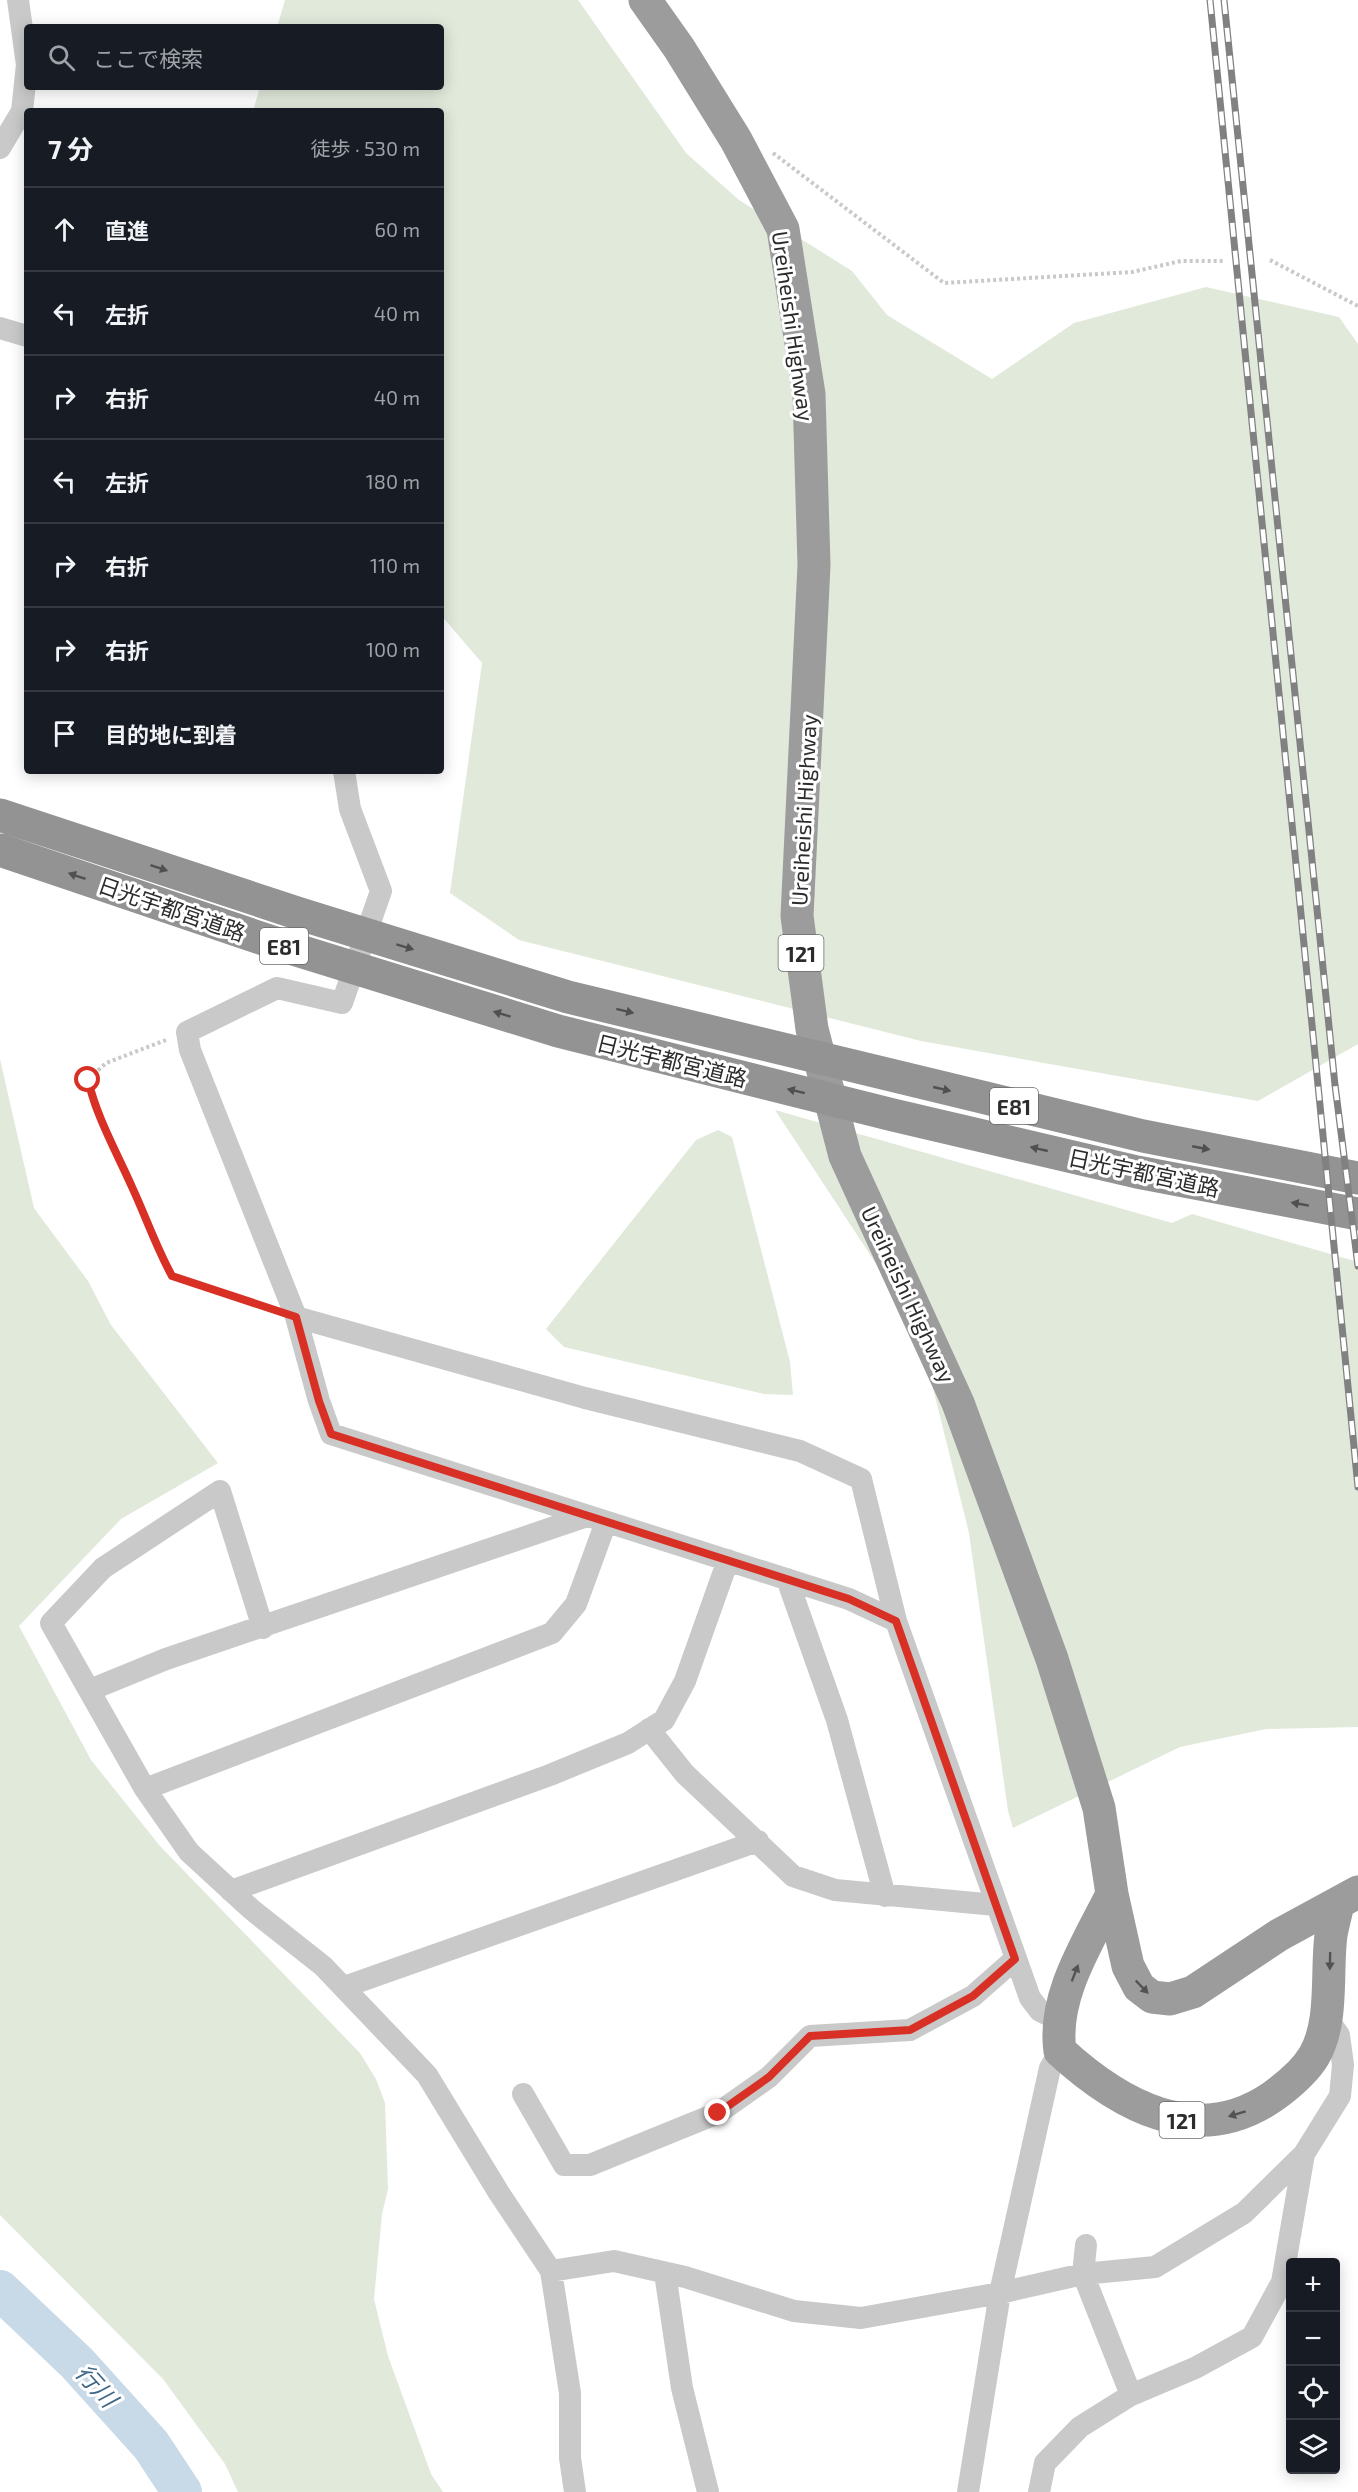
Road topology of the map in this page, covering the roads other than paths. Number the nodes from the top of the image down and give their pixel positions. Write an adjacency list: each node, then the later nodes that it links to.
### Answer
1 (18, 0): 3 (street)
2 (645, 0): 24 (highway, Ureiheishi Highway / 121)
3 (24, 43)
4 (24, 90): 5 (street)
5 (0, 148)
6 (0, 328): 7 (street)
7 (24, 335)
8 (344, 774): 13 (street)
9 (12, 819): 11 (highway, 日光宇都宮道路 / E81, one-way to 11)
10 (6, 852): 12 (highway, 日光宇都宮道路 / E81, one-way to 10)
11 (1358, 1178)
12 (1358, 1214)
13 (296, 1317): 14 (street); 17 (street)
14 (596, 1520): 15 (street); 18 (street); 21 (street)
15 (728, 1560): 16 (street); 20 (street)
16 (788, 1579): 17 (street); 25 (street)
17 (896, 1621): 27 (street)
18 (263, 1628): 19 (street); 19 (street)
19 (90, 1690): 21 (street)
20 (649, 1729): 22 (street); 23 (street)
21 (145, 1789): 23 (street)
22 (758, 1841): 25 (street); 29 (street)
23 (231, 1891): 29 (street)
24 (1112, 1894): 26 (highway, Ureiheishi Highway / 121, one-way to 26); 31 (highway, one-way to 24)
25 (885, 1896): 27 (street)
26 (1348, 1898): 30 (highway, Ureiheishi Highway / 121, one-way to 30)
27 (996, 1905): 28 (street)
28 (1015, 1959): 31 (street); 32 (street)
29 (344, 1987): 35 (street)
30 (1325, 2015): 31 (highway, Ureiheishi Highway / 121, one-way to 31); 33 (street)
31 (1060, 2036): 38 (street)
32 (523, 2094)
33 (1304, 2154): 37 (street); 39 (street)
34 (1086, 2245): 37 (street)
35 (551, 2271): 36 (street); 40 (street)
36 (665, 2273): 38 (street); 41 (street)
37 (1083, 2274): 38 (street); 39 (street)
38 (1000, 2293): 42 (street)
39 (1131, 2395): 43 (street)
40 (575, 2492)
41 (708, 2492)
42 (968, 2492)
43 (1039, 2492)

